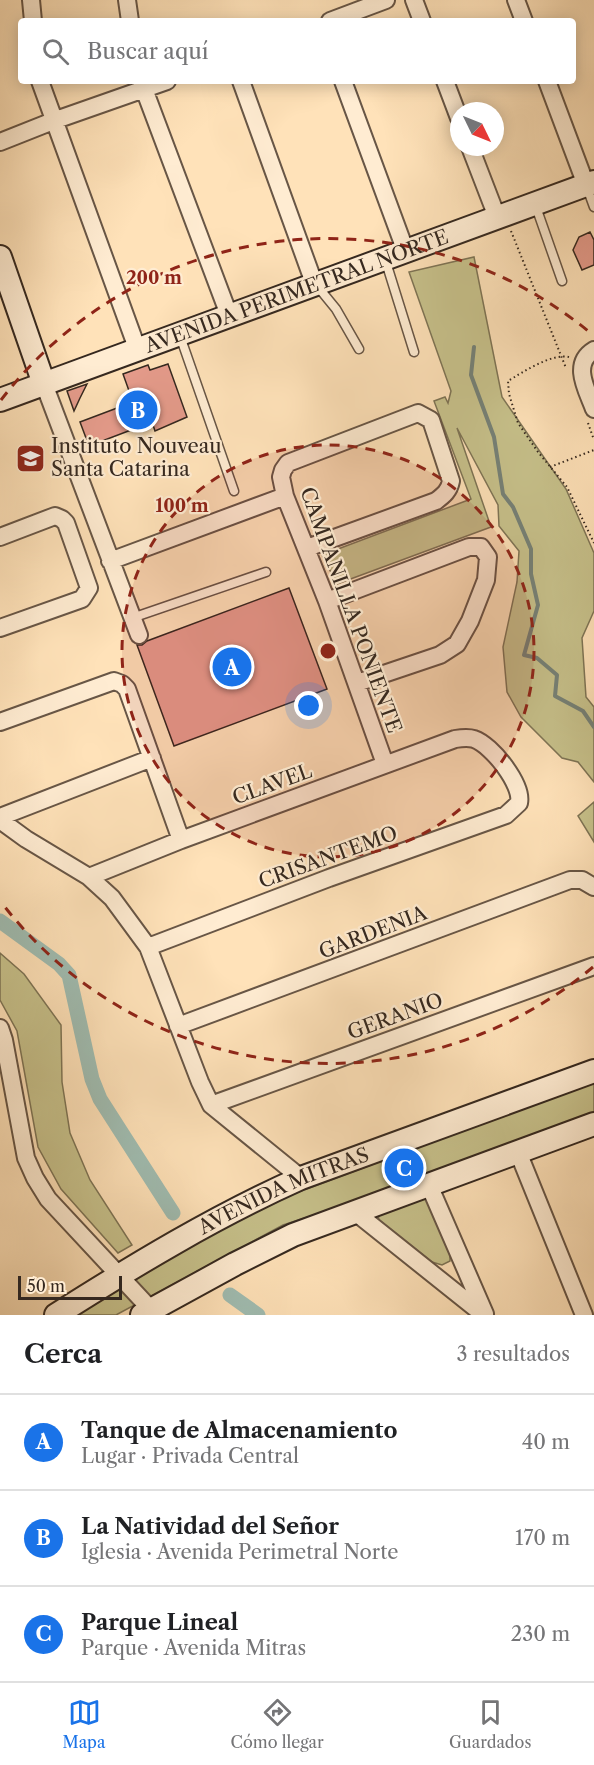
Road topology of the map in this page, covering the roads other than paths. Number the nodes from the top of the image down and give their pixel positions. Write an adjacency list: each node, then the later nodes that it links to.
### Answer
1 (31, 0): 6 (street)
2 (127, 0): 7 (street)
3 (386, 0): 8 (street)
4 (414, 0): 9 (street)
5 (516, 0): 10 (street)
6 (33, 18)
7 (129, 18)
8 (338, 18)
9 (421, 18)
10 (523, 18)
11 (41, 84): 18 (street)
12 (242, 84): 28 (street)
13 (344, 84): 25 (street)
14 (446, 84): 17 (street)
15 (548, 84): 21 (street)
16 (142, 86): 18 (street); 29 (street)
17 (453, 102)
18 (53, 121): 19 (street); 31 (street)
19 (0, 142)
20 (474, 156): 24 (street)
21 (590, 183): 22 (street, AVENIDA PERIMETRAL NORTE); 23 (lane)
22 (535, 203): 24 (street, AVENIDA PERIMETRAL NORTE); 27 (lane)
23 (594, 207)
24 (501, 216): 25 (street, AVENIDA PERIMETRAL NORTE)
25 (395, 255): 28 (street, AVENIDA PERIMETRAL NORTE); 33 (lane)
26 (0, 257): 35 (street)
27 (562, 281)
28 (314, 283): 29 (street, AVENIDA PERIMETRAL NORTE); 32 (lane)
29 (229, 315): 30 (street, AVENIDA PERIMETRAL NORTE)
30 (179, 332): 31 (street, AVENIDA PERIMETRAL NORTE); 38 (lane)
31 (137, 348): 35 (street, AVENIDA PERIMETRAL NORTE)
32 (359, 349)
33 (414, 352)
34 (589, 355): 37 (street)
35 (44, 384): 36 (street, AVENIDA PERIMETRAL NORTE); 42 (street)
36 (0, 400)
37 (590, 415)
38 (234, 491)
39 (285, 496): 41 (street, CAMPANILLA PONIENTE); 41 (street, CAMPANILLA PONIENTE); 42 (street)
40 (0, 537): 46 (street)
41 (307, 548): 44 (street, CAMPANILLA PONIENTE)
42 (110, 561): 45 (street)
43 (266, 572): 45 (lane)
44 (327, 601): 48 (street, CAMPANILLA PONIENTE); 48 (street)
45 (132, 618): 47 (street)
46 (0, 628)
47 (139, 635)
48 (357, 683): 51 (street, CAMPANILLA PONIENTE)
49 (0, 722): 50 (street)
50 (152, 758): 53 (street); 54 (street)
51 (385, 764): 52 (street, CLAVEL); 54 (street, CLAVEL)
52 (519, 803): 57 (street, CRISANTEMO)
53 (0, 819): 55 (street)
54 (181, 840): 55 (street, CLAVEL)
55 (89, 877): 57 (street)
56 (588, 883): 59 (street, GARDENIA)
57 (148, 947): 59 (street)
58 (594, 966): 62 (street, GERANIO)
59 (178, 1026): 62 (street)
60 (0, 1028): 68 (street)
61 (594, 1071): 65 (street, AVENIDA MITRAS)
62 (211, 1105): 65 (street)
63 (594, 1125): 64 (street)
64 (518, 1152): 66 (street); 72 (street)
65 (301, 1178): 68 (street, AVENIDA MITRAS)
66 (429, 1185): 67 (street); 71 (street)
67 (355, 1212): 69 (street); 71 (street)
68 (118, 1275): 69 (street); 70 (street, AVENIDA MITRAS)
69 (150, 1313)
70 (56, 1315)
71 (485, 1315)
72 (584, 1315)

